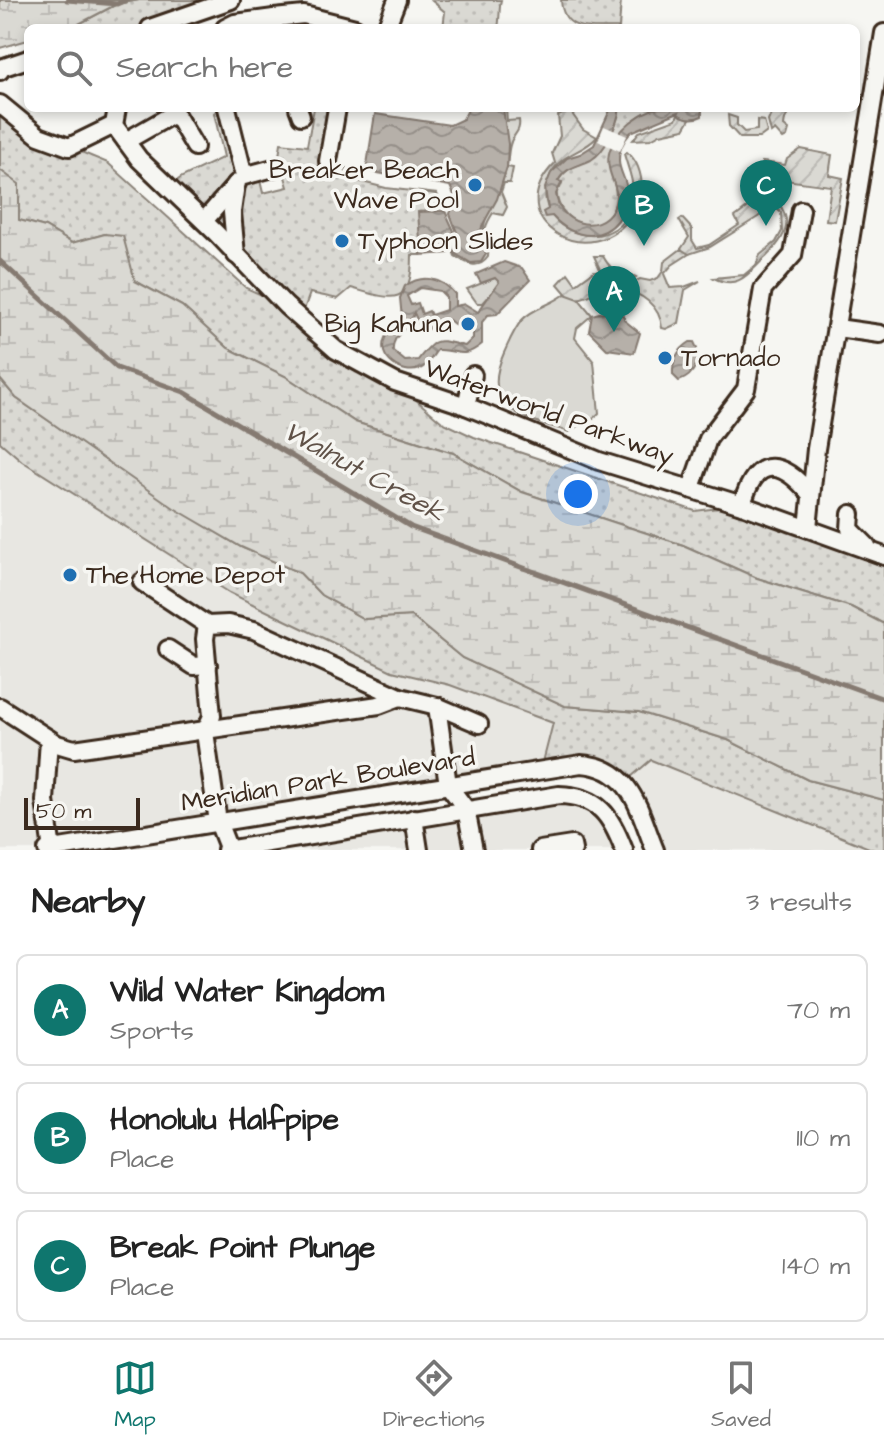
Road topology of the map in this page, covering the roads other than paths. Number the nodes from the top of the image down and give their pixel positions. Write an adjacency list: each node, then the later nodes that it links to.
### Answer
1 (231, 0): 4 (street)
2 (397, 0): 7 (street)
3 (274, 23): 5 (street); 6 (street)
4 (162, 24)
5 (233, 24)
6 (340, 24)
7 (388, 24)
8 (884, 33): 15 (street)
9 (24, 60): 10 (street)
10 (0, 71)
11 (0, 104): 14 (street)
12 (228, 112): 21 (street)
13 (336, 112): 19 (street)
14 (115, 116): 17 (street, Waterworld Parkway)
15 (866, 137): 16 (street); 25 (street)
16 (884, 139)
17 (126, 141): 18 (street); 23 (street, Waterworld Parkway)
18 (195, 147)
19 (328, 161)
20 (277, 167): 21 (street)
21 (240, 180): 23 (street); 24 (street)
22 (801, 210): 29 (street)
23 (204, 221): 24 (street, Waterworld Parkway)
24 (236, 255): 28 (street, Waterworld Parkway)
25 (837, 328): 26 (street); 30 (street)
26 (880, 334)
27 (473, 375): 28 (street)
28 (466, 406): 29 (street, Waterworld Parkway)
29 (691, 488): 31 (street, Waterworld Parkway)
30 (811, 495): 31 (street); 33 (street)
31 (742, 505): 33 (street, Waterworld Parkway)
32 (851, 514): 34 (street)
33 (808, 528): 34 (street, Waterworld Parkway)
34 (879, 554)
35 (142, 582): 36 (street)
36 (207, 625): 38 (street); 39 (street)
37 (168, 649): 38 (street)
38 (208, 665): 43 (street)
39 (400, 697): 40 (street); 43 (street)
40 (437, 706): 42 (street); 45 (street)
41 (0, 707): 44 (street)
42 (479, 724)
43 (205, 732): 44 (street); 48 (street)
44 (49, 739): 49 (street)
45 (448, 785): 46 (street); 48 (street, Meridian Park Boulevard); 56 (street, Meridian Park Boulevard)
46 (466, 809): 47 (street, Meridian Park Boulevard); 52 (street); 55 (street, Meridian Park Boulevard)
47 (414, 818): 50 (street, Meridian Park Boulevard); 51 (street)
48 (218, 822): 49 (street, Meridian Park Boulevard); 50 (street)
49 (50, 850)
50 (228, 850)
51 (419, 850)
52 (474, 850)
53 (540, 850): 54 (street)
54 (573, 850)
55 (624, 850)
56 (655, 850)

